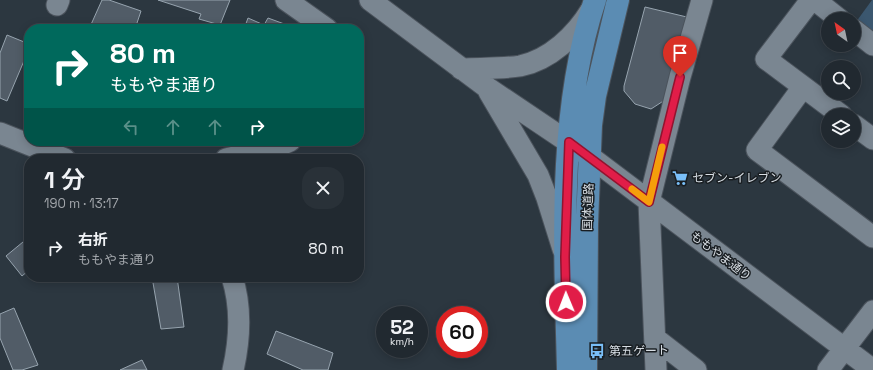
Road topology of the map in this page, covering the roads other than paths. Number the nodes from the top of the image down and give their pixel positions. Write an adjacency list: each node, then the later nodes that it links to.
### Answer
1 (286, 0): 9 (street)
2 (370, 0): 12 (street, ももやま通り)
3 (618, 0): 25 (main road, 国体道路)
4 (702, 0): 26 (street)
5 (811, 0): 14 (street)
6 (815, 0): 8 (street)
7 (595, 2): 12 (street); 19 (main road, 国体道路)
8 (831, 12)
9 (320, 24)
10 (861, 36): 11 (street)
11 (873, 45)
12 (462, 69): 13 (street, ももやま通り)
13 (485, 86): 19 (street, ももやま通り); 28 (street)
14 (803, 87): 15 (street); 27 (street)
15 (832, 108)
16 (861, 130): 18 (street)
17 (0, 133): 20 (street)
18 (873, 139)
19 (569, 142): 25 (street, ももやま通り); 28 (main road, 国体道路)
20 (24, 143)
21 (32, 146): 23 (street)
22 (278, 146): 24 (street)
23 (52, 154)
24 (247, 154)
25 (589, 156): 26 (street, ももやま通り); 35 (main road, 国体道路)
26 (649, 202): 31 (street); 32 (street, ももやま通り)
27 (873, 237)
28 (565, 257): 34 (main road, 国体道路)
29 (234, 282): 33 (street)
30 (873, 311): 32 (street)
31 (656, 339): 36 (street); 37 (street)
32 (844, 349): 38 (street); 39 (street, ももやま通り)
33 (233, 370)
34 (568, 370)
35 (586, 370)
36 (656, 370)
37 (696, 370)
38 (828, 370)
39 (873, 370)

